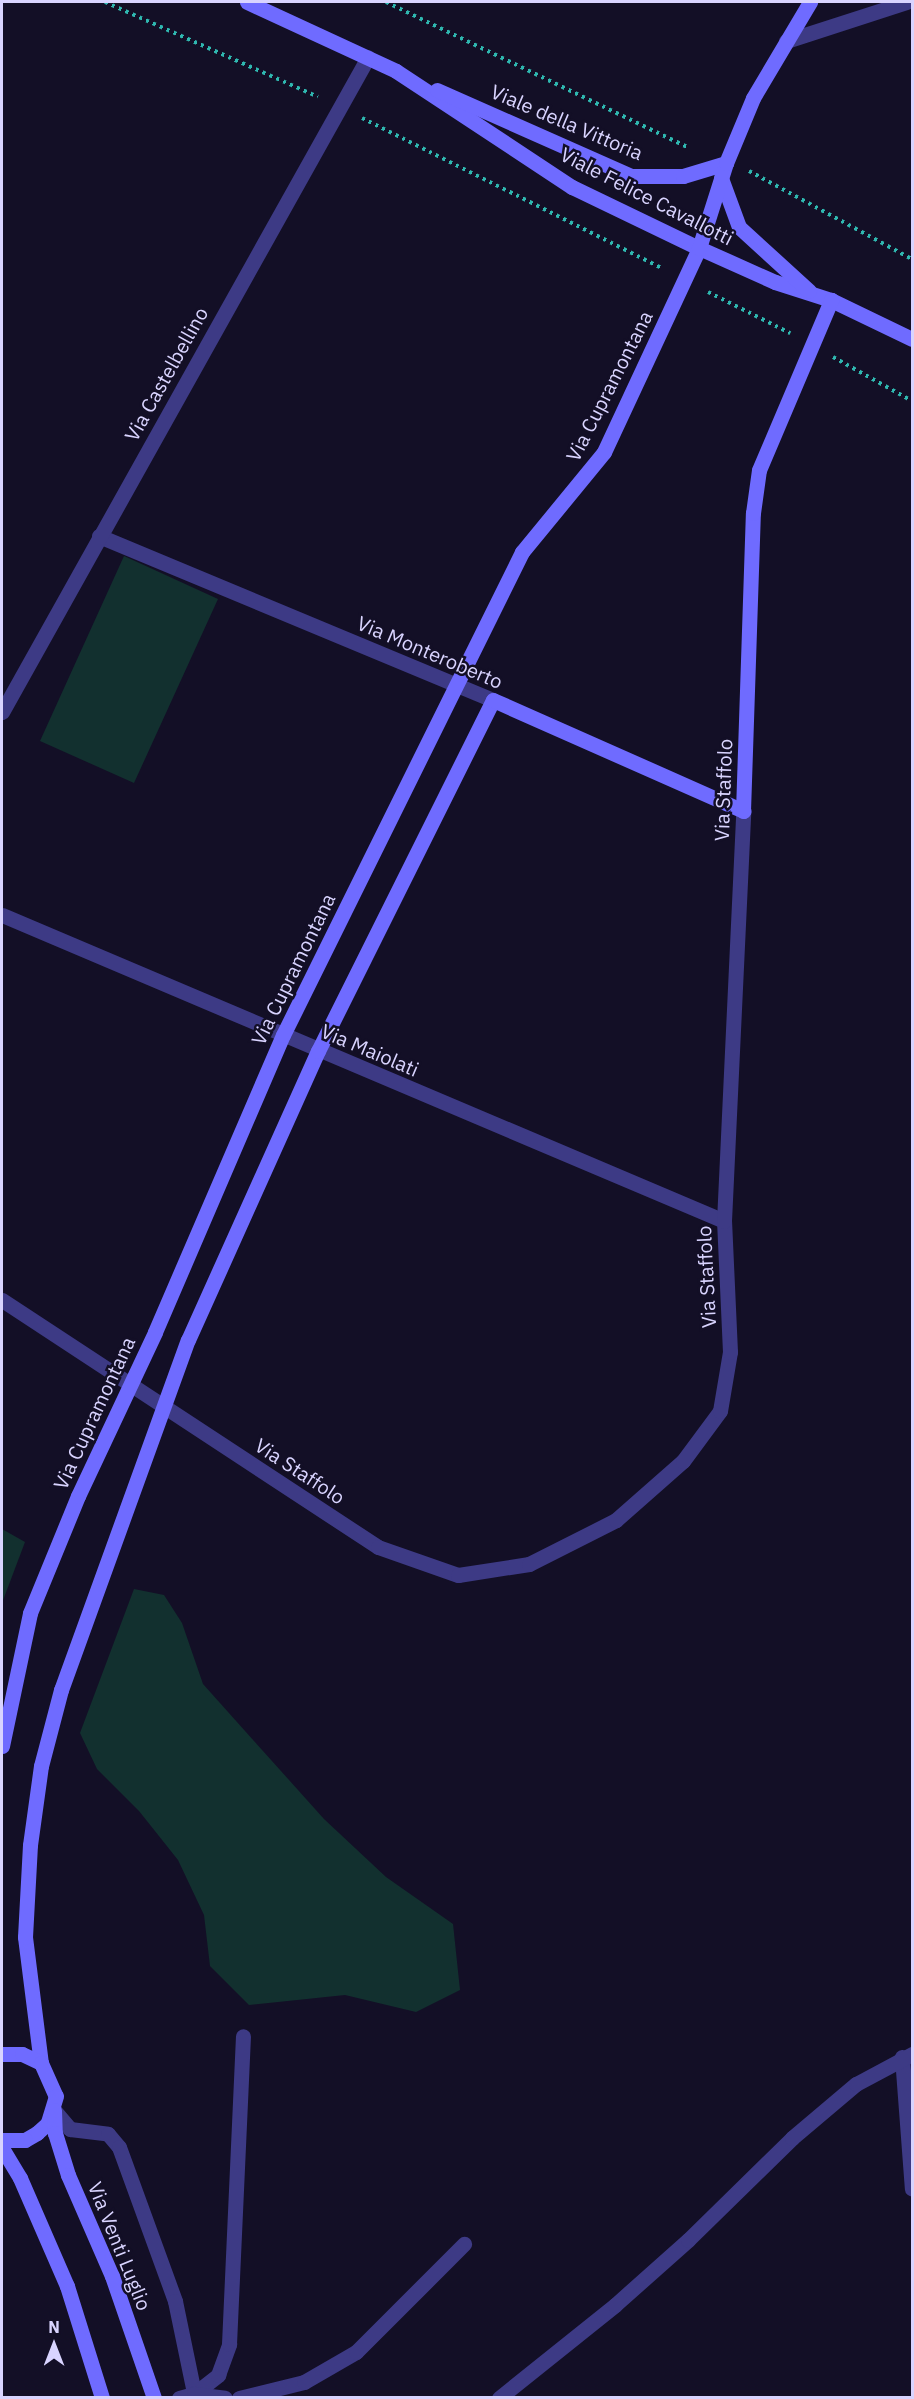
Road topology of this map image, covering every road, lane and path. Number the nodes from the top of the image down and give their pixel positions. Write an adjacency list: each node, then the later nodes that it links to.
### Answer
1 (105, 2): 9 (path)
2 (246, 2): 7 (main road, Viale Felice Cavallotti)
3 (386, 2): 10 (path)
4 (810, 2): 6 (main road)
5 (907, 2): 6 (street)
6 (786, 41): 10 (main road)
7 (368, 57): 8 (main road, Viale Felice Cavallotti); 9 (street, Via Castelbellino)
8 (396, 71): 10 (main road, Viale della Vittoria); 11 (main road, Viale Felice Cavallotti)
9 (341, 107): 13 (path); 19 (street, Via Castelbellino)
10 (725, 167): 11 (main road); 12 (path); 14 (main road)
11 (699, 248): 13 (main road, Via Cupramontana); 14 (main road, Viale Felice Cavallotti)
12 (912, 259)
13 (684, 280): 17 (path); 20 (main road, Via Cupramontana)
14 (813, 294): 15 (main road, Viale Felice Cavallotti)
15 (831, 300): 16 (main road, Viale Felice Cavallotti); 17 (main road, Via Staffolo)
16 (912, 339)
17 (810, 344): 18 (path); 23 (main road, Via Staffolo)
18 (912, 401)
19 (99, 536): 20 (street, Via Monteroberto); 22 (street, Via Castelbellino)
20 (456, 685): 21 (street, Via Monteroberto); 25 (main road, Via Cupramontana)
21 (493, 700): 23 (main road, Via Monteroberto); 26 (main road)
22 (2, 712)
23 (743, 810): 27 (street, Via Staffolo)
24 (2, 915): 25 (street, Via Maiolati)
25 (283, 1035): 26 (street, Via Maiolati); 29 (main road, Via Cupramontana, bridge)
26 (318, 1051): 27 (street, Via Maiolati); 34 (main road, bridge)
27 (724, 1221): 28 (street, Via Staffolo)
28 (2, 1300)
29 (2, 1746)
30 (243, 2036): 40 (street)
31 (2, 2046): 32 (main road)
32 (2, 2054): 34 (main road)
33 (907, 2056): 38 (street); 45 (street)
34 (41, 2063): 35 (main road, Via Venti Luglio)
35 (54, 2110): 36 (main road); 40 (street); 42 (main road, Via Venti Luglio)
36 (2, 2140)
37 (2, 2148): 41 (main road)
38 (912, 2189)
39 (464, 2244): 44 (street)
40 (190, 2396): 43 (street)
41 (102, 2397)
42 (154, 2397)
43 (225, 2397)
44 (239, 2397)
45 (499, 2397)

